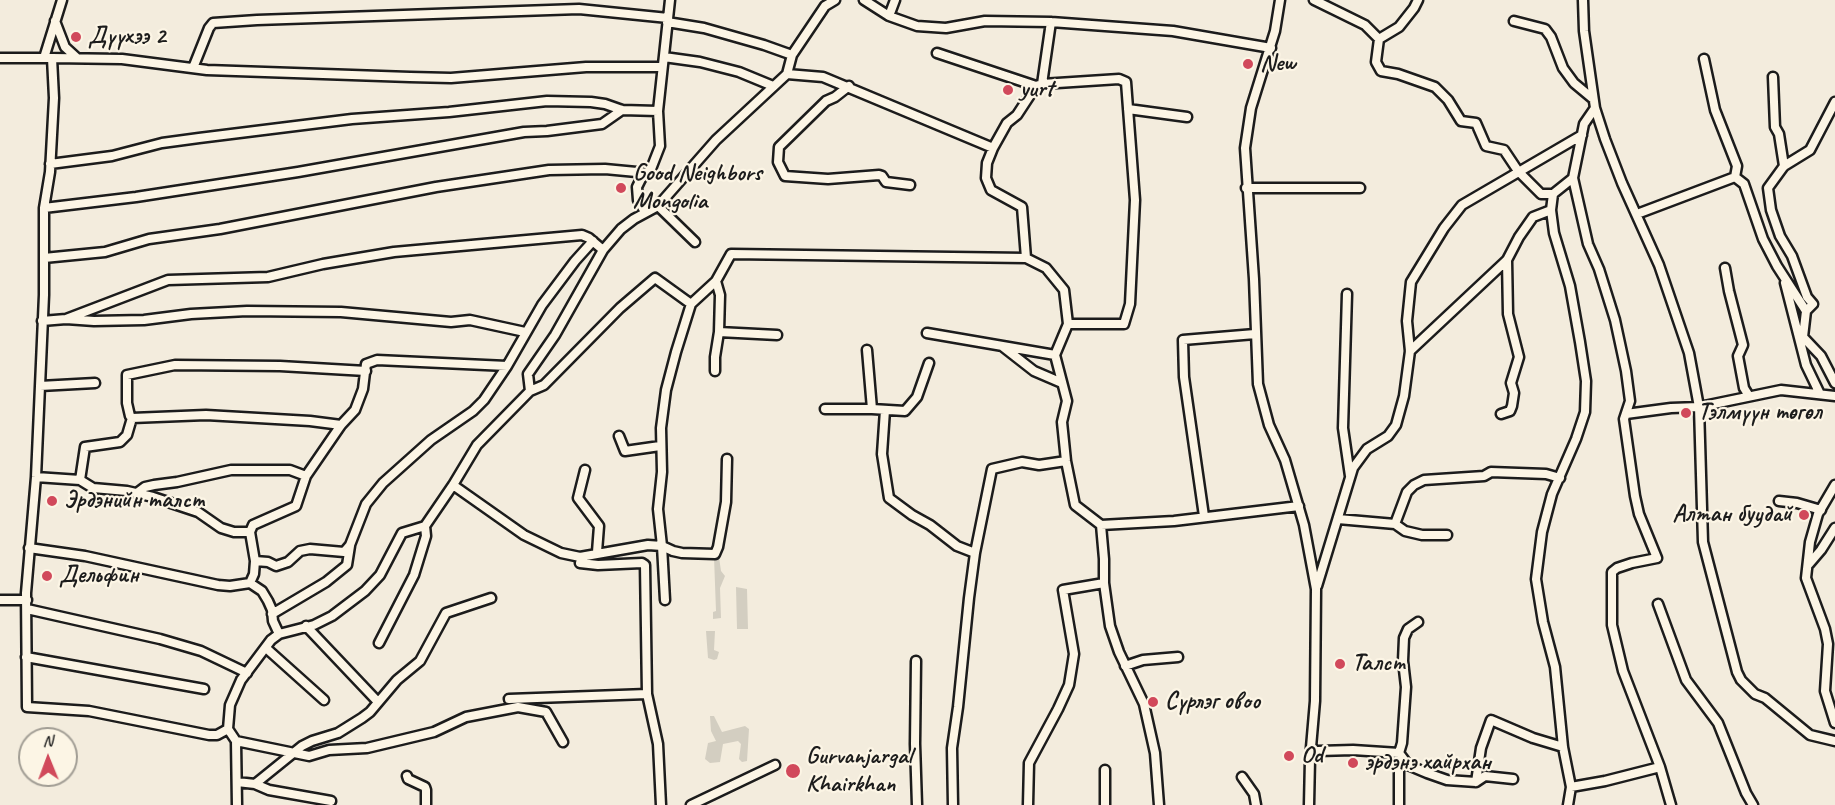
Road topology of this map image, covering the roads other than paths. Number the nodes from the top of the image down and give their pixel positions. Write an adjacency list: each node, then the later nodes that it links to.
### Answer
1 (62, 0): 12 (street)
2 (670, 0): 11 (street)
3 (836, 0): 18 (street)
4 (864, 0): 10 (street)
5 (895, 0): 10 (street)
6 (1280, 0): 16 (street)
7 (1314, 0): 15 (street)
8 (1418, 0): 15 (street)
9 (1583, 0): 31 (street)
10 (889, 16): 14 (street)
11 (667, 20): 18 (street); 19 (street); 25 (street)
12 (55, 21): 21 (street); 22 (street)
13 (1514, 21): 31 (street)
14 (1051, 22): 16 (street); 28 (street)
15 (1379, 39): 42 (street)
16 (1270, 48): 47 (street)
17 (937, 53): 28 (street)
18 (792, 55): 26 (street)
19 (664, 57): 24 (street); 29 (street)
20 (0, 58): 21 (street)
21 (48, 58): 22 (street); 40 (street)
22 (78, 58): 25 (street)
23 (1704, 59): 44 (street)
24 (662, 67): 25 (street); 36 (street)
25 (193, 68)
26 (787, 74): 29 (street); 30 (street)
27 (1773, 77): 41 (street)
28 (1039, 85): 34 (street); 39 (street)
29 (773, 86): 50 (street)
30 (849, 86): 39 (street); 46 (street)
31 (1592, 98): 33 (street)
32 (1835, 102): 41 (street)
33 (1595, 108): 38 (street); 54 (street)
34 (1128, 109): 37 (street); 69 (street)
35 (622, 110): 36 (street); 40 (street); 51 (street)
36 (658, 111): 43 (street)
37 (1187, 117)
38 (1582, 135): 42 (street); 45 (street)
39 (993, 147): 59 (street)
40 (50, 164): 51 (street)
41 (1784, 166): 66 (street)
42 (1518, 171): 49 (street); 77 (street)
43 (647, 173): 53 (street); 58 (street)
44 (1735, 177): 54 (street); 62 (street)
45 (1573, 178): 49 (street); 96 (street)
46 (910, 185)
47 (1246, 188): 48 (street); 73 (street)
48 (1360, 188)
49 (1553, 194): 52 (street)
50 (658, 206): 53 (street); 56 (street)
51 (44, 208): 58 (street)
52 (1551, 210): 60 (street); 107 (street)
53 (645, 212): 57 (street)
54 (1637, 214): 91 (street)
55 (593, 241): 57 (street); 67 (street); 70 (street)
56 (695, 242)
57 (603, 250): 87 (street)
58 (44, 258): 68 (street)
59 (1026, 258): 63 (street); 69 (street)
60 (1507, 260): 77 (street); 95 (street)
61 (1725, 268): 89 (street)
62 (1782, 272): 66 (street); 88 (street)
63 (716, 281): 65 (street); 71 (street)
64 (1347, 294): 105 (street)
65 (691, 304): 87 (street); 100 (street)
66 (1806, 311): 83 (street)
67 (66, 319): 68 (street); 70 (street)
68 (42, 321): 86 (street)
69 (1068, 324): 78 (street)
70 (525, 332): 80 (street)
71 (720, 332): 74 (street); 82 (street)
72 (927, 333): 75 (street)
73 (1255, 334): 113 (street); 115 (street)
74 (777, 335)
75 (1002, 346): 78 (street); 85 (street)
76 (867, 350): 93 (street)
77 (1410, 351): 105 (street)
78 (1055, 355): 85 (street)
79 (929, 363): 94 (street)
80 (507, 366): 81 (street); 123 (street)
81 (366, 371): 97 (street); 98 (street)
82 (715, 372)
83 (1835, 382)
84 (95, 383): 86 (street)
85 (1062, 383): 102 (street)
86 (40, 386): 106 (street)
87 (530, 391): 109 (street)
88 (1820, 393): 89 (street); 90 (street)
89 (1749, 396): 91 (street)
90 (1835, 396)
91 (1699, 407): 96 (street); 159 (street)
92 (825, 409): 93 (street)
93 (872, 409): 94 (street)
94 (885, 410): 127 (street)
95 (1501, 414)
96 (1626, 414): 166 (street)
97 (132, 418): 98 (street); 108 (street)
98 (341, 425): 104 (street)
99 (619, 436): 100 (street)
100 (660, 446): 124 (street)
101 (727, 459): 124 (street)
102 (1066, 461): 118 (street); 127 (street)
103 (585, 470): 126 (street)
104 (306, 476): 111 (street); 121 (street)
105 (1350, 476): 116 (street)
106 (36, 477): 108 (street); 125 (street)
107 (1560, 478): 117 (street); 161 (street)
108 (80, 480): 111 (street)
109 (453, 485): 119 (street); 126 (street)
110 (1835, 485): 114 (street)
111 (137, 493): 121 (street)
112 (1779, 501): 114 (street)
113 (1299, 506): 115 (street); 133 (street)
114 (1821, 510): 130 (street)
115 (1204, 516): 118 (street)
116 (1338, 519): 117 (street); 133 (street)
117 (1395, 524): 122 (street)
118 (1101, 525): 132 (street)
119 (425, 526): 141 (street); 143 (street)
120 (1835, 528): 130 (street)
121 (250, 532): 128 (street)
122 (1447, 535)
123 (350, 545): 128 (street); 139 (street)
124 (662, 546): 126 (street); 136 (street)
125 (29, 548): 131 (street); 137 (street)
126 (597, 552)
127 (975, 553): 181 (street)
128 (255, 561): 131 (street)
129 (579, 563): 152 (street)
130 (1809, 564): 145 (street)
131 (250, 583): 139 (street)
132 (1104, 583): 149 (street); 182 (street)
133 (1316, 589): 164 (street)
134 (492, 598): 155 (street)
135 (0, 600): 137 (street)
136 (664, 600)
137 (27, 604): 146 (street); 150 (street)
138 (1658, 604): 190 (street)
139 (272, 614): 142 (street)
140 (1418, 622): 163 (street)
141 (306, 626): 142 (street); 155 (street)
142 (279, 633): 144 (street)
143 (379, 643)
144 (266, 648): 150 (street); 153 (street)
145 (1831, 651): 156 (street)
146 (26, 657): 151 (street); 157 (street)
147 (1178, 657): 149 (street)
148 (916, 661): 180 (street)
149 (1125, 666): 184 (street)
150 (248, 673): 157 (street)
151 (204, 689)
152 (647, 694): 154 (street); 178 (street)
153 (324, 699)
154 (509, 699)
155 (378, 702): 162 (street)
156 (1835, 723)
157 (228, 729): 158 (street)
158 (236, 741): 162 (street); 171 (street)
159 (1835, 741)
160 (563, 742): 162 (street)
161 (1563, 747): 172 (street); 174 (street)
162 (291, 753): 173 (street)
163 (1399, 753): 164 (street); 172 (street); 187 (street)
164 (1310, 759): 186 (street)
165 (775, 765): 179 (street)
166 (1660, 767): 174 (street); 189 (street)
167 (1105, 770): 183 (street)
168 (407, 776): 177 (street)
169 (1242, 777): 185 (street)
170 (1513, 779): 172 (street)
171 (237, 782): 173 (street); 176 (street)
172 (1476, 782)
173 (255, 784): 175 (street)
174 (1571, 787): 188 (street)
175 (331, 801)
176 (237, 805)
177 (426, 805)
178 (661, 805)
179 (691, 805)
180 (917, 805)
181 (953, 805)
182 (1028, 805)
183 (1105, 805)
184 (1159, 805)
185 (1256, 805)
186 (1309, 805)
187 (1399, 805)
188 (1568, 805)
189 (1671, 805)
190 (1753, 805)

